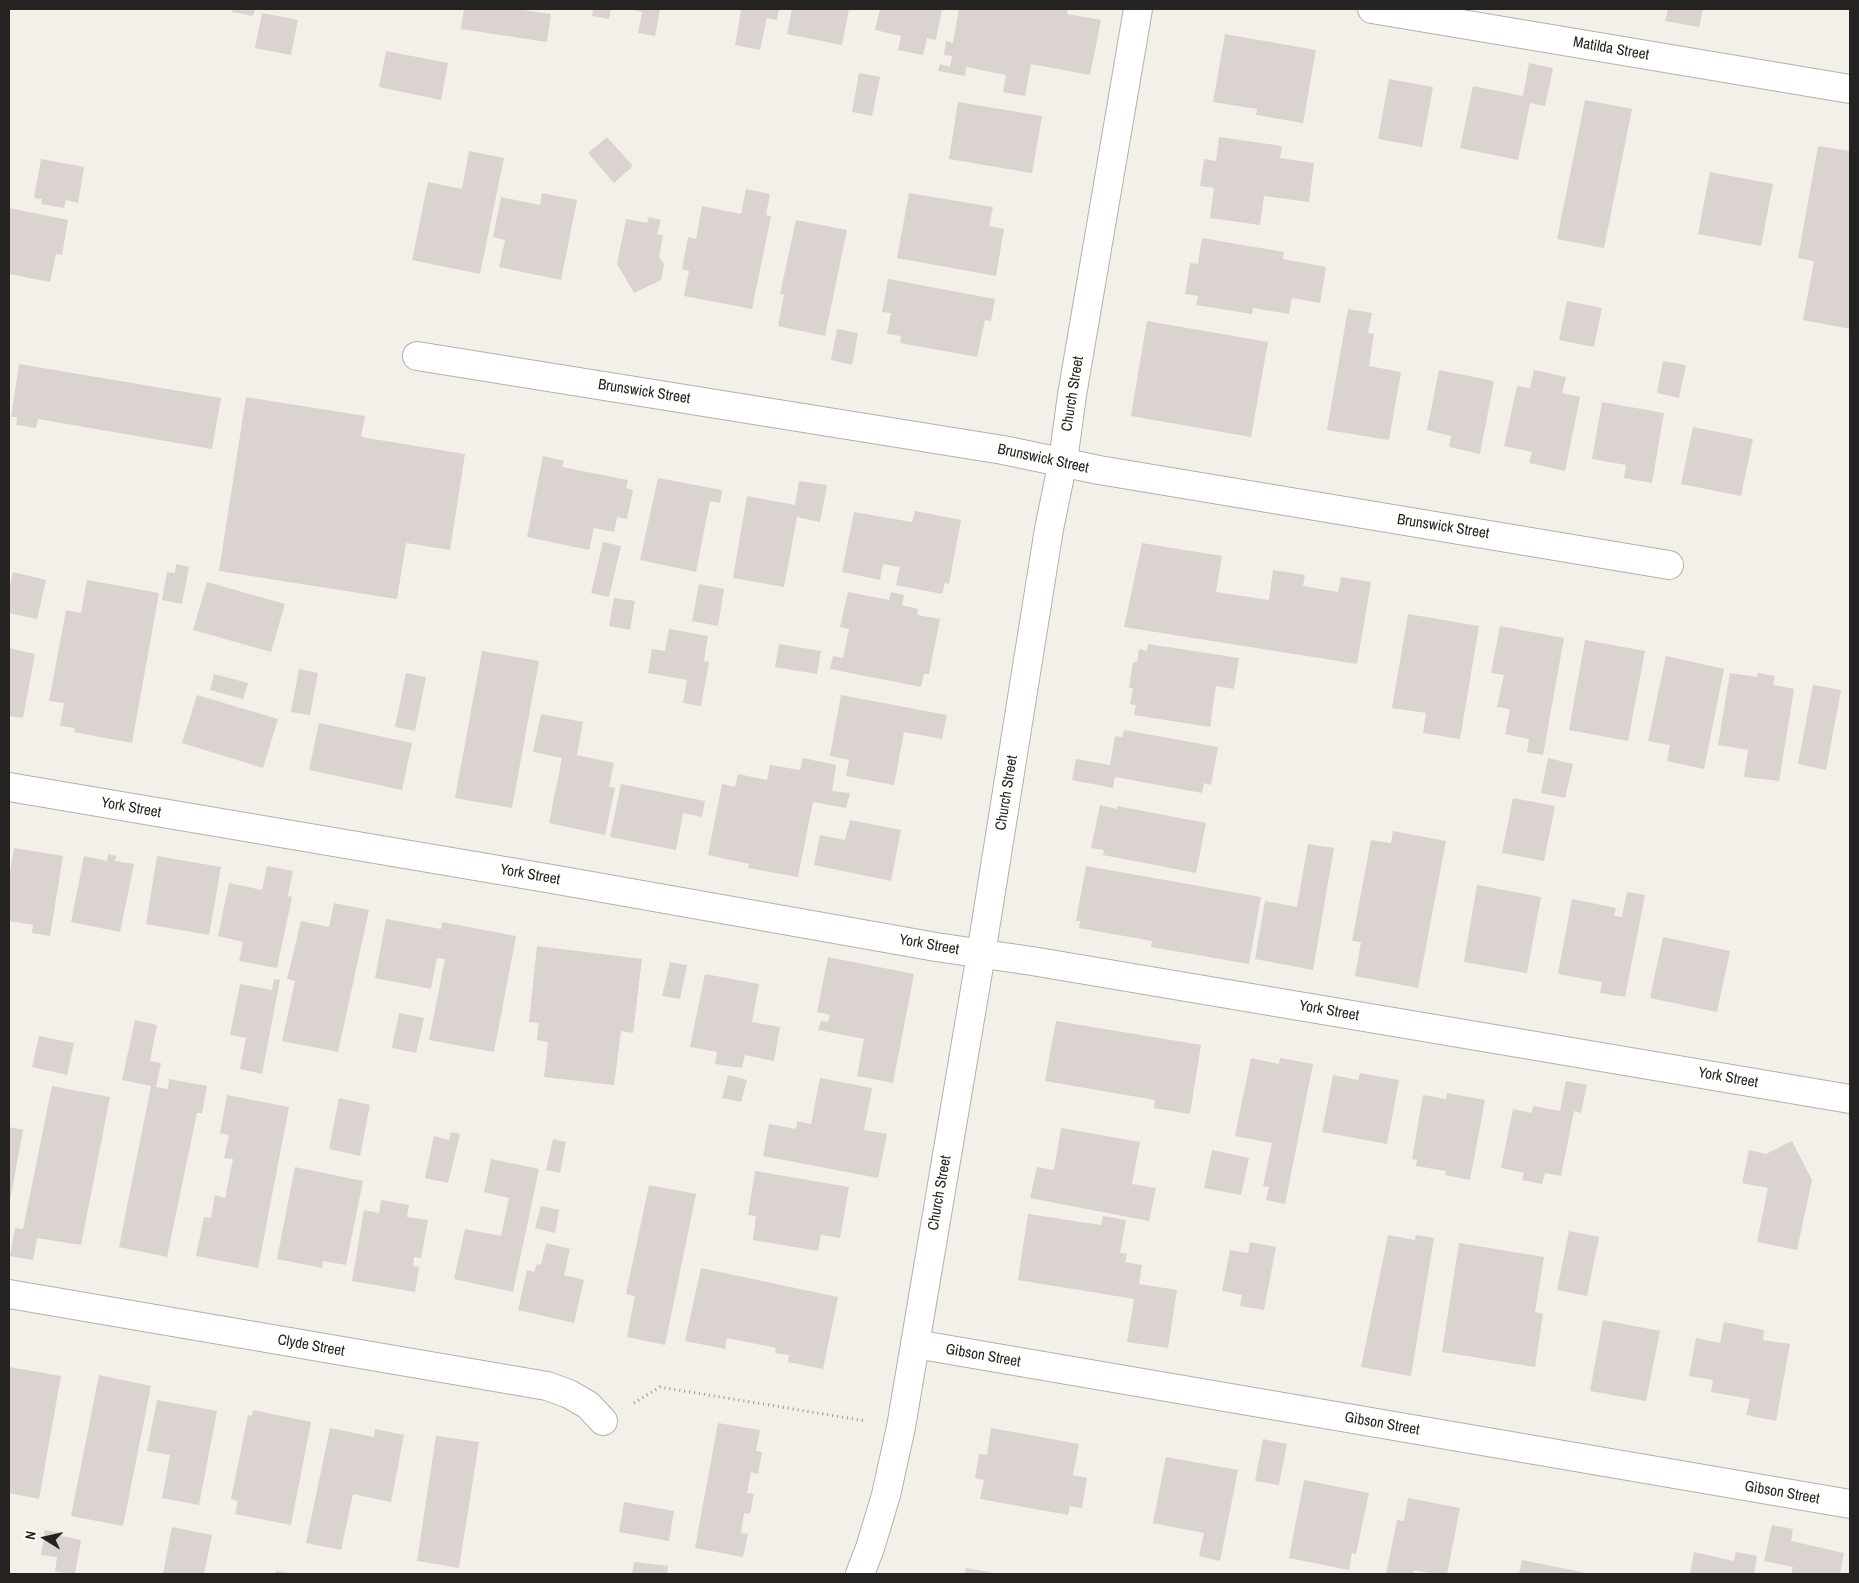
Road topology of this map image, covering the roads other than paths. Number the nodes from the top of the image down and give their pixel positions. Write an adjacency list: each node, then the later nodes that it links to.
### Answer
1 (1138, 9): 5 (street, Church Street)
2 (1372, 9): 3 (street, Matilda Street)
3 (1850, 89)
4 (417, 356): 5 (street, Brunswick Street)
5 (1063, 462): 6 (street, Brunswick Street); 8 (street, Church Street)
6 (1669, 565)
7 (9, 787): 8 (street, York Street)
8 (980, 954): 9 (street, York Street); 11 (street, Church Street)
9 (1850, 1099)
10 (9, 1294): 12 (street, Clyde Street)
11 (914, 1344): 13 (street, Gibson Street); 14 (street, Church Street)
12 (603, 1421)
13 (1850, 1504)
14 (860, 1574)

